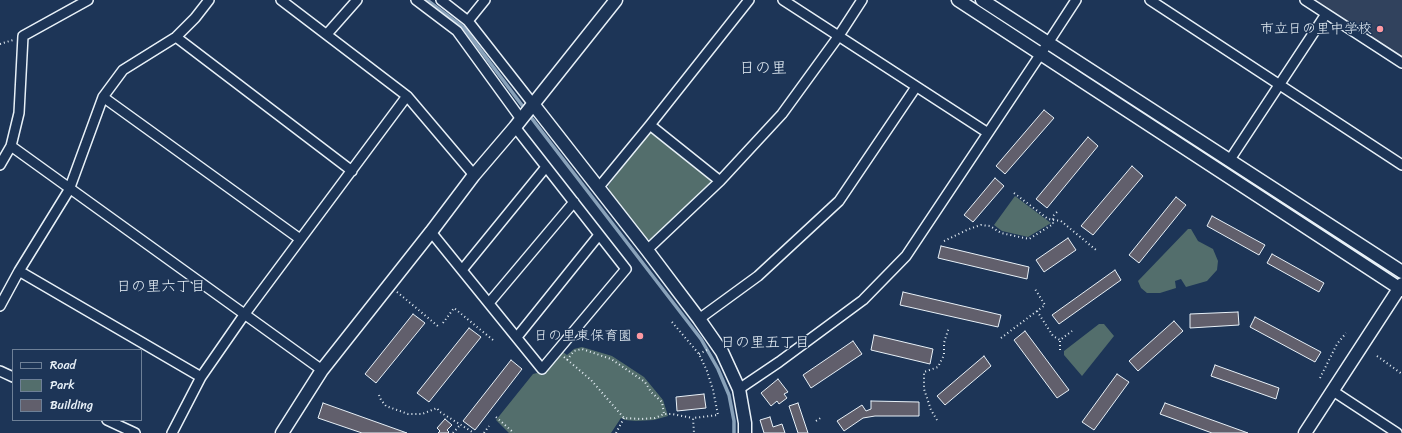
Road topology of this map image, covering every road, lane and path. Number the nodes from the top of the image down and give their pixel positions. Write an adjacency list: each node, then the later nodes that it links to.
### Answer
1 (88, 0): 20 (street)
2 (209, 0): 21 (street)
3 (281, 0): 19 (street)
4 (357, 0): 19 (street)
5 (416, 0): 32 (street)
6 (441, 0): 18 (street)
7 (485, 0): 18 (street)
8 (616, 0): 31 (street)
9 (749, 0): 33 (street)
10 (783, 0): 22 (street)
11 (862, 0): 22 (street)
12 (958, 0): 25 (street)
13 (982, 0): 23 (street)
14 (1076, 0): 23 (street)
15 (1150, 0): 27 (street)
16 (1304, 0): 17 (street)
17 (1326, 14): 26 (street); 27 (street)
18 (468, 21): 31 (street)
19 (327, 34): 30 (street)
20 (24, 36): 24 (path); 35 (street)
21 (176, 37): 29 (street); 40 (street)
22 (838, 37): 28 (street); 42 (street)
23 (1048, 43): 25 (street); 36 (street)
24 (0, 44)
25 (1041, 54): 34 (street); 59 (street)
26 (1402, 63)
27 (1280, 84): 36 (street); 38 (street)
28 (916, 87): 34 (street); 65 (street)
29 (103, 96): 44 (street); 51 (street)
30 (408, 96): 40 (street); 41 (street)
31 (533, 104): 32 (street); 43 (street)
32 (518, 123): 39 (street); 41 (street)
33 (650, 126): 42 (street); 43 (street)
34 (988, 133): 86 (street)
35 (11, 146): 37 (street); 44 (street)
36 (1229, 161): 57 (street)
37 (0, 165)
38 (1402, 165)
39 (546, 167): 46 (street); 55 (street)
40 (352, 171): 51 (street)
41 (474, 175): 49 (street)
42 (720, 181): 53 (street)
43 (599, 187): 53 (street)
44 (69, 190): 56 (street); 64 (street)
45 (1014, 193): 48 (path)
46 (574, 202): 50 (street); 61 (street)
47 (1058, 210): 48 (path)
48 (1053, 219): 52 (path); 54 (path)
49 (431, 232): 55 (street); 58 (street)
50 (599, 235): 72 (street); 77 (street)
51 (300, 239): 64 (street)
52 (944, 241)
53 (647, 250): 65 (street)
54 (1096, 250)
55 (462, 270): 61 (street)
56 (19, 271): 62 (street); 84 (street)
57 (1402, 272)
58 (389, 285): 69 (path); 80 (street)
59 (1401, 288): 87 (street)
60 (1035, 289): 63 (path)
61 (489, 303): 72 (street)
62 (0, 306)
63 (1037, 312): 73 (path); 75 (path)
64 (244, 315): 80 (street); 84 (street)
65 (699, 319): 86 (street)
66 (672, 322): 93 (path)
67 (443, 323): 74 (path)
68 (949, 326): 94 (path)
69 (439, 327)
70 (1072, 331): 75 (path)
71 (1346, 333): 85 (path)
72 (517, 337): 77 (street)
73 (1001, 338)
74 (493, 340)
75 (1060, 340): 76 (path)
76 (1060, 350)
77 (557, 351): 79 (path)
78 (1377, 356): 82 (path)
79 (567, 360): 89 (path); 92 (path)
80 (322, 370): 101 (street)
81 (0, 371): 83 (street)
82 (1402, 374)
83 (12, 377)
84 (201, 377): 100 (street)
85 (1320, 378)
86 (739, 389): 108 (street)
87 (1333, 391): 109 (street); 110 (street)
88 (379, 395): 97 (path)
89 (664, 414): 92 (path); 93 (path)
90 (496, 417): 105 (path)
91 (822, 417): 96 (path)
92 (624, 418): 106 (path)
93 (693, 418): 107 (path)
94 (937, 420)
95 (109, 421): 99 (street)
96 (816, 421)
97 (460, 424): 102 (path); 103 (path)
98 (489, 426): 104 (path)
99 (135, 433)
100 (172, 433)
101 (282, 433)
102 (453, 433)
103 (474, 433)
104 (484, 433)
105 (514, 433)
106 (616, 433)
107 (694, 433)
108 (745, 433)
109 (1305, 433)
110 (1397, 433)

